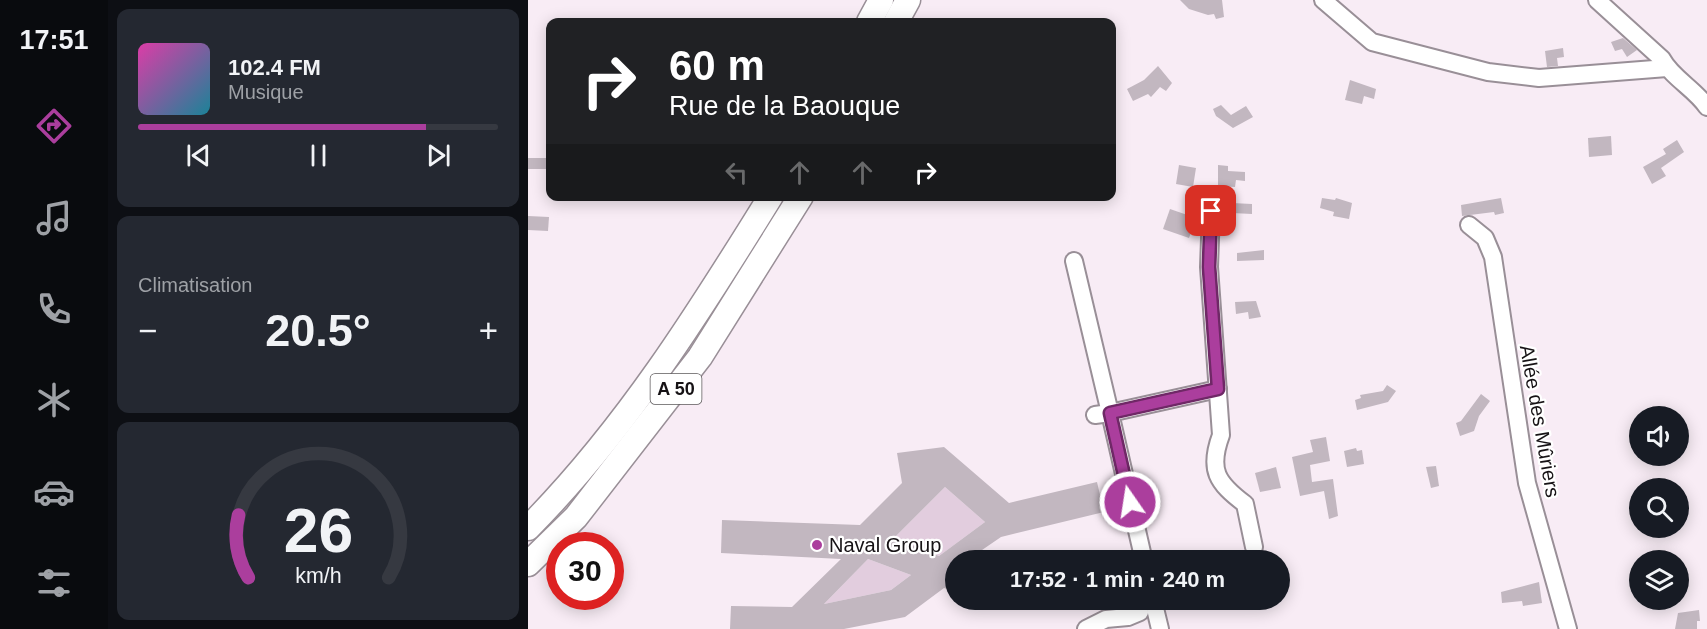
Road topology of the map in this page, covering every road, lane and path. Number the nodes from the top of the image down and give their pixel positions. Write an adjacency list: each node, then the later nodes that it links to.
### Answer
1 (881, 0): 5 (highway)
2 (908, 0): 6 (highway)
3 (1323, 0): 7 (street)
4 (1597, 0): 7 (street)
5 (871, 18)
6 (898, 18)
7 (1667, 68): 8 (street)
8 (1707, 107)
9 (768, 201): 16 (highway, A 50)
10 (798, 201): 19 (highway, A 50)
11 (1211, 211): 14 (street)
12 (1469, 225): 24 (street, Allée des Mûriers)
13 (1074, 261): 15 (street)
14 (1218, 389): 15 (street); 17 (street)
15 (1103, 414): 18 (street)
16 (528, 528)
17 (1254, 547)
18 (1141, 550)
19 (528, 564)
20 (1155, 610): 23 (street)
21 (1140, 612): 22 (street)
22 (1086, 629)
23 (1160, 629)
24 (1568, 629)

